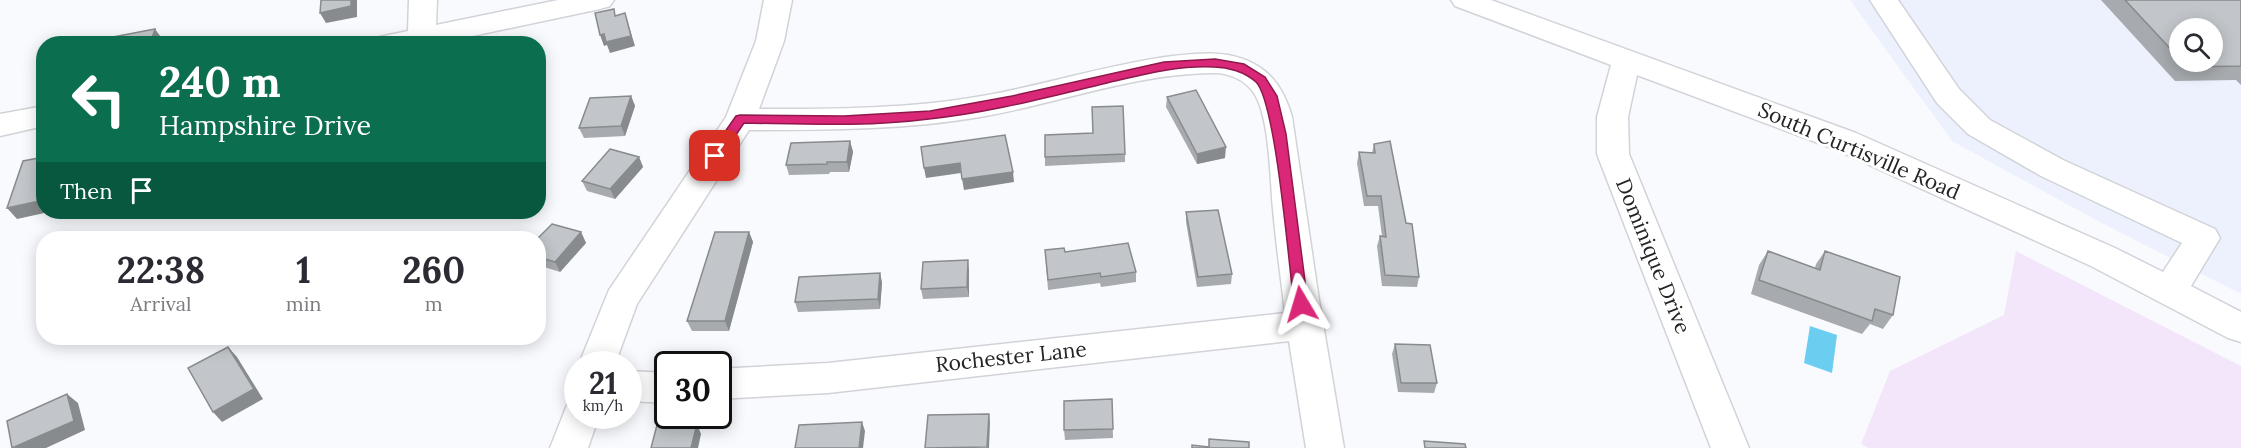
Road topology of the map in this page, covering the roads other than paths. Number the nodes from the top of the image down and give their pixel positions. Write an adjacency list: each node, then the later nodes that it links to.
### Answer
1 (423, 0): 6 (street)
2 (600, 0): 6 (street)
3 (778, 0): 9 (street)
4 (1465, 0): 7 (street, South Curtisville Road)
5 (1884, 0): 11 (street)
6 (422, 36)
7 (1628, 59): 11 (street, South Curtisville Road); 19 (street, Dominique Drive)
8 (36, 118): 10 (street)
9 (740, 119): 12 (street); 14 (street)
10 (0, 125)
11 (2170, 290): 13 (street, South Curtisville Road)
12 (1304, 325): 15 (street, Rochester Lane); 18 (street)
13 (2241, 328)
14 (602, 351)
15 (732, 383)
16 (576, 429): 17 (street)
17 (569, 448)
18 (1325, 448)
19 (1730, 448)

